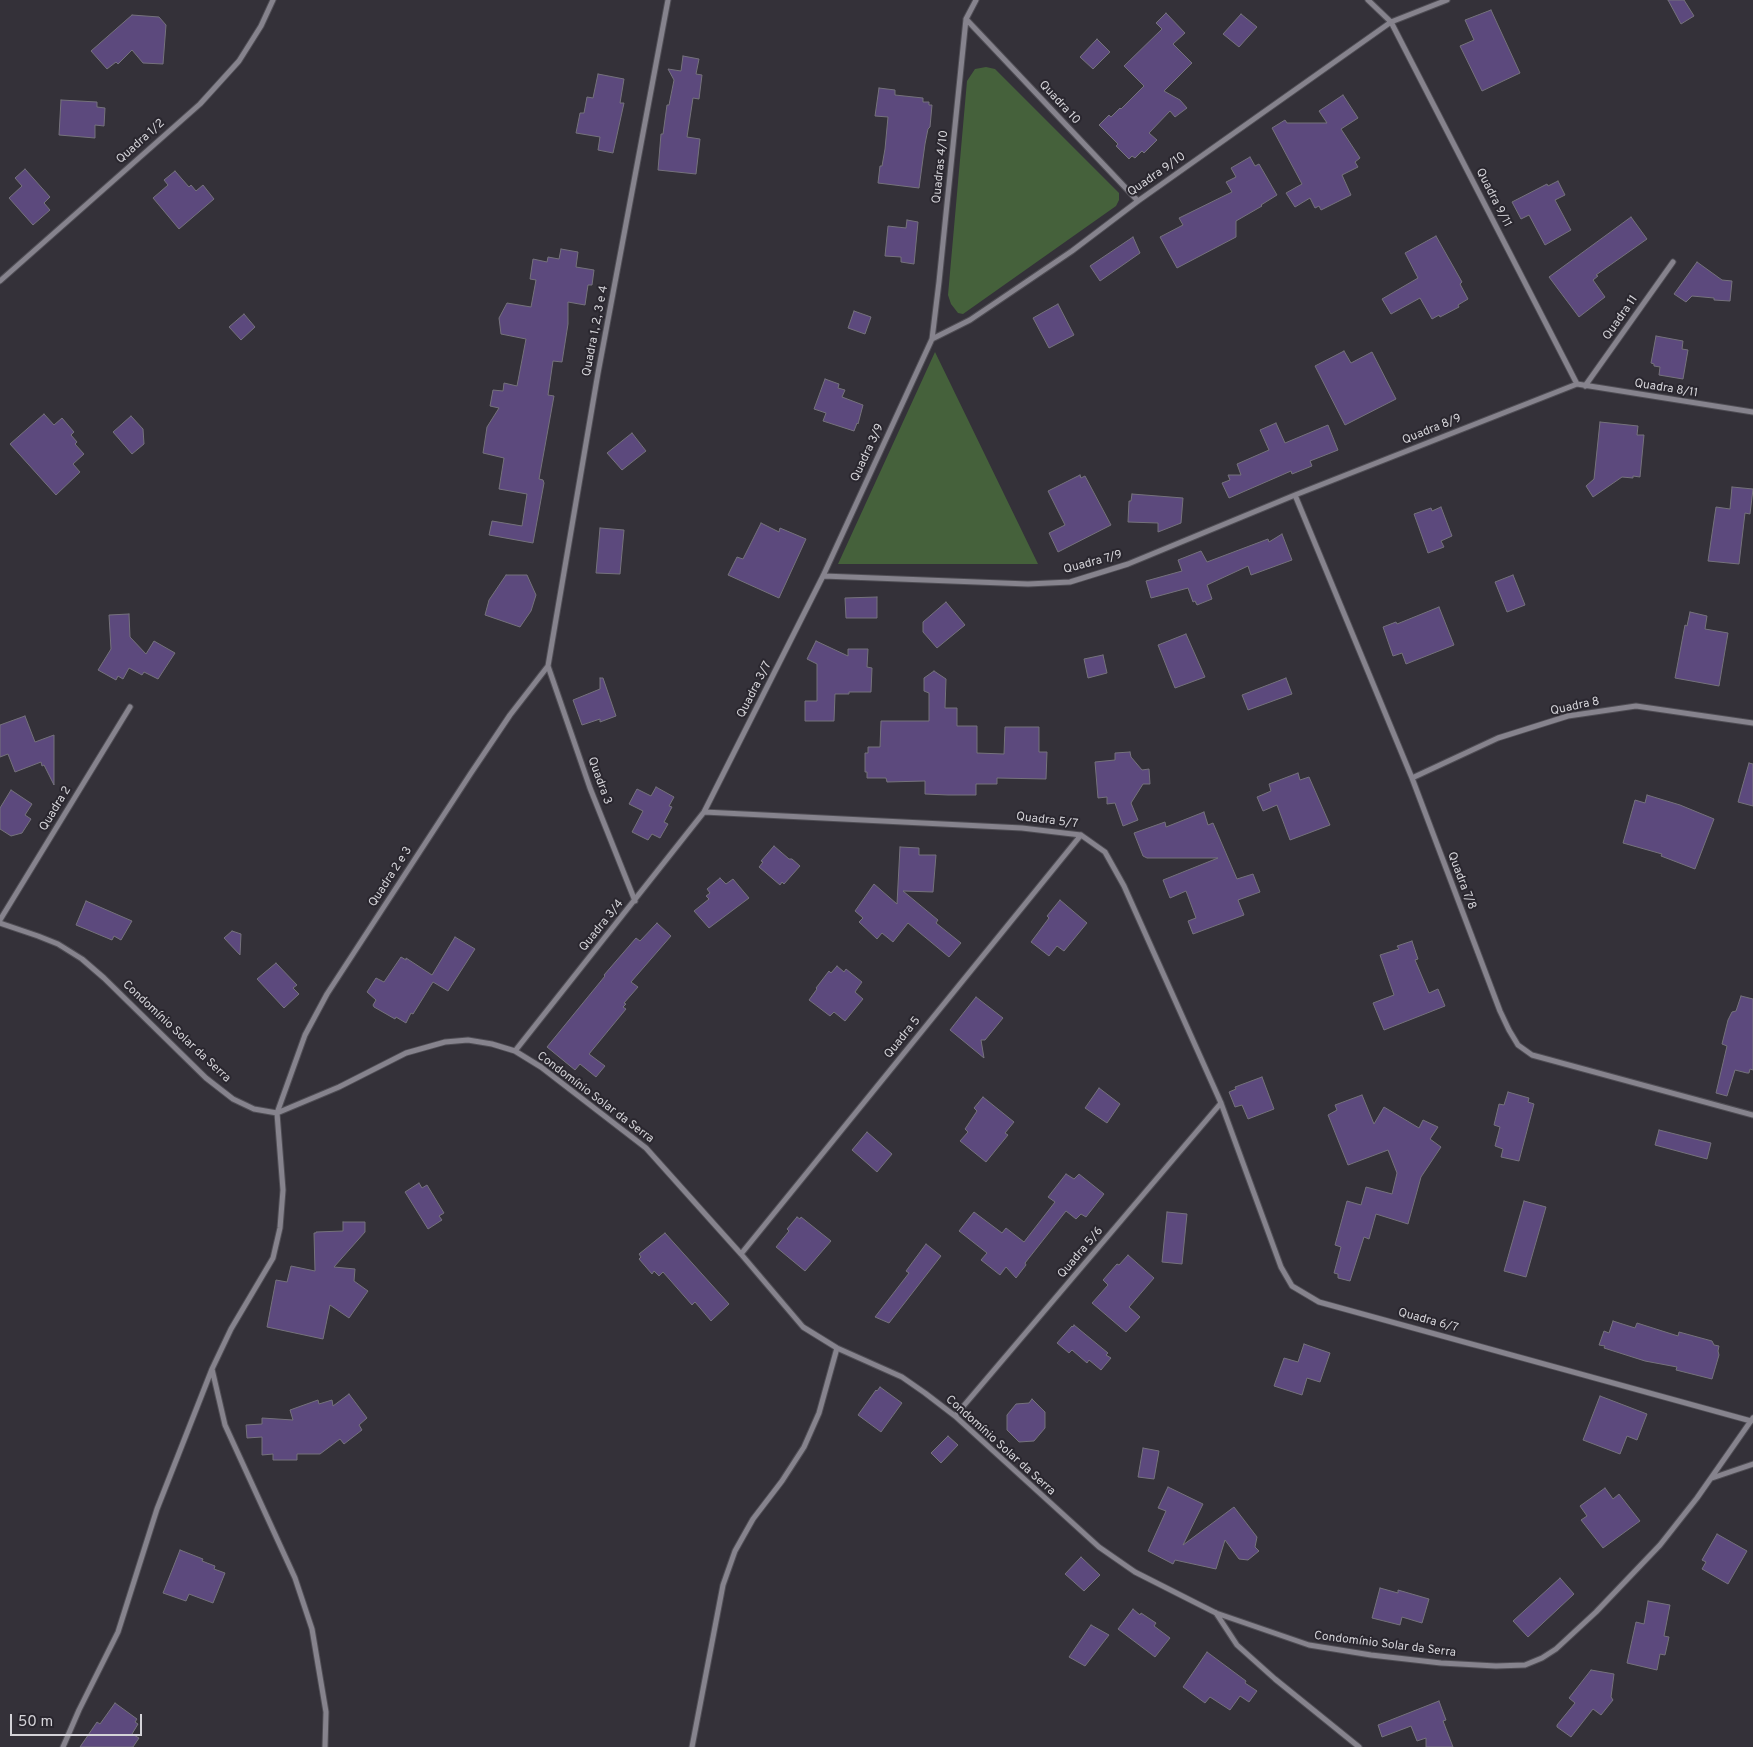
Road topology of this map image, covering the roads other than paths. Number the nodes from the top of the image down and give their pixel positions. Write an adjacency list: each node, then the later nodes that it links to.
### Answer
1 (273, 0): 10 (street, Quadra 1/2)
2 (668, 0): 17 (street, Quadra 1, 2, 3 e 4)
3 (976, 0): 6 (street, Quadras 4/10)
4 (1368, 0): 7 (street)
5 (1447, 0): 7 (street, Quadra 9/10)
6 (966, 18): 8 (street, Quadra 10); 11 (street, Quadras 4/10)
7 (1391, 22): 8 (street, Quadra 9/10); 12 (street, Quadra 9/11)
8 (1138, 201): 11 (street, Quadra 9/10)
9 (1673, 262): 13 (street, Quadra 11)
10 (0, 281)
11 (932, 338): 16 (street, Quadra 3/9)
12 (1577, 384): 13 (street, Quadra 8/11); 15 (street, Quadra 8/9)
13 (1585, 386): 14 (street, Quadra 8/11)
14 (1753, 412)
15 (1295, 495): 16 (street, Quadra 7/9); 20 (street, Quadra 7/8)
16 (823, 576): 21 (street, Quadra 3/7)
17 (548, 666): 23 (street, Quadra 3); 27 (street, Quadra 2 e 3)
18 (130, 707): 24 (street, Quadra 2)
19 (1753, 723): 20 (street, Quadra 8)
20 (1412, 778): 28 (street, Quadra 7/8)
21 (704, 812): 22 (street, Quadra 5/7); 23 (street, Quadra 3/4)
22 (1081, 835): 26 (street, Quadra 5/7); 29 (street, Quadra 5)
23 (635, 901): 25 (street, Quadra 3/4)
24 (0, 922): 27 (street, Condomínio Solar da Serra)
25 (515, 1051): 27 (street, Condomínio Solar da Serra); 29 (street, Condomínio Solar da Serra)
26 (1221, 1103): 32 (street, Quadra 5/6); 33 (street, Quadra 6/7)
27 (277, 1113): 31 (street)
28 (1753, 1115)
29 (741, 1254): 30 (street, Condomínio Solar da Serra)
30 (837, 1348): 32 (street, Condomínio Solar da Serra); 39 (street)
31 (212, 1369): 37 (street); 38 (street)
32 (955, 1416): 36 (street, Condomínio Solar da Serra)
33 (1752, 1419): 35 (street, Condomínio Solar da Serra)
34 (1753, 1464): 35 (street)
35 (1712, 1478): 36 (street, Condomínio Solar da Serra)
36 (1216, 1613): 40 (street)
37 (63, 1747)
38 (325, 1747)
39 (692, 1747)
40 (1359, 1747)

